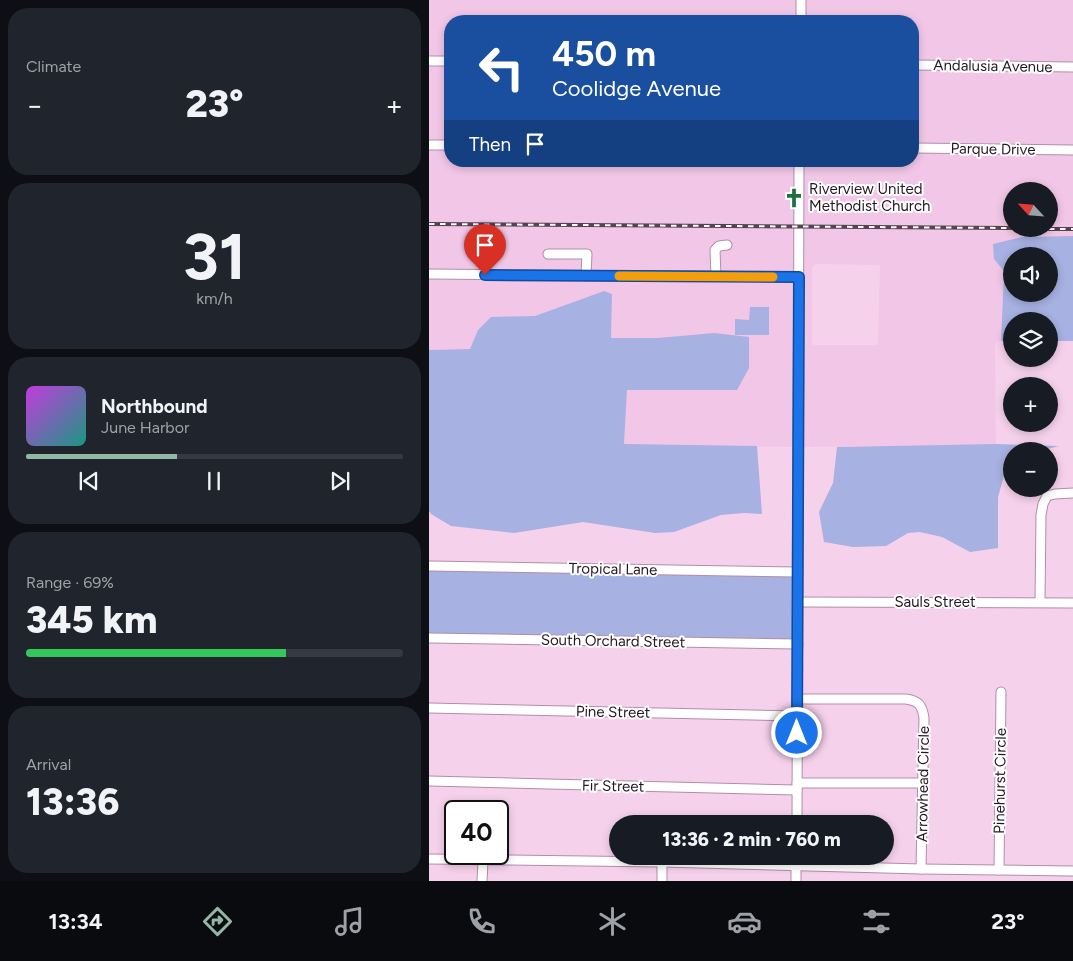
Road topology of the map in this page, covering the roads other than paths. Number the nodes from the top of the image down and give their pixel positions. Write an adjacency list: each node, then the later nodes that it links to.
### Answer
1 (801, 0): 2 (street)
2 (801, 15)
3 (429, 61): 4 (street)
4 (444, 61)
5 (919, 65): 6 (street, Andalusia Avenue)
6 (1073, 67)
7 (429, 144): 8 (street)
8 (444, 145)
9 (919, 148): 10 (street, Parque Drive)
10 (1073, 150)
11 (799, 167): 17 (street)
12 (727, 245): 16 (street)
13 (548, 254): 15 (street)
14 (429, 274): 15 (street)
15 (586, 275): 16 (street)
16 (716, 276): 17 (street)
17 (799, 277): 20 (street)
18 (1073, 493): 22 (street)
19 (429, 566): 20 (street, Tropical Lane)
20 (798, 572): 21 (street)
21 (798, 602): 22 (street, Sauls Street); 25 (street)
22 (1040, 602): 23 (street, Sauls Street)
23 (1073, 603)
24 (429, 638): 25 (street, South Orchard Street)
25 (797, 644): 27 (street)
26 (1001, 692): 43 (street, Pinehurst Circle)
27 (797, 699): 29 (street); 31 (street, Arrowhead Circle)
28 (429, 708): 29 (street, Pine Street)
29 (797, 716): 32 (street)
30 (429, 782): 32 (street, Fir Street)
31 (923, 783): 32 (street, Fir Street); 42 (street, Arrowhead Circle)
32 (797, 787): 33 (street)
33 (797, 815)
34 (429, 859): 35 (street)
35 (444, 860)
36 (509, 861): 37 (street)
37 (609, 862)
38 (483, 865): 45 (street)
39 (662, 865): 46 (street)
40 (796, 865): 47 (street)
41 (865, 865): 42 (street)
42 (921, 869): 43 (street)
43 (999, 870): 44 (street)
44 (1073, 871)
45 (482, 881)
46 (662, 881)
47 (796, 881)

